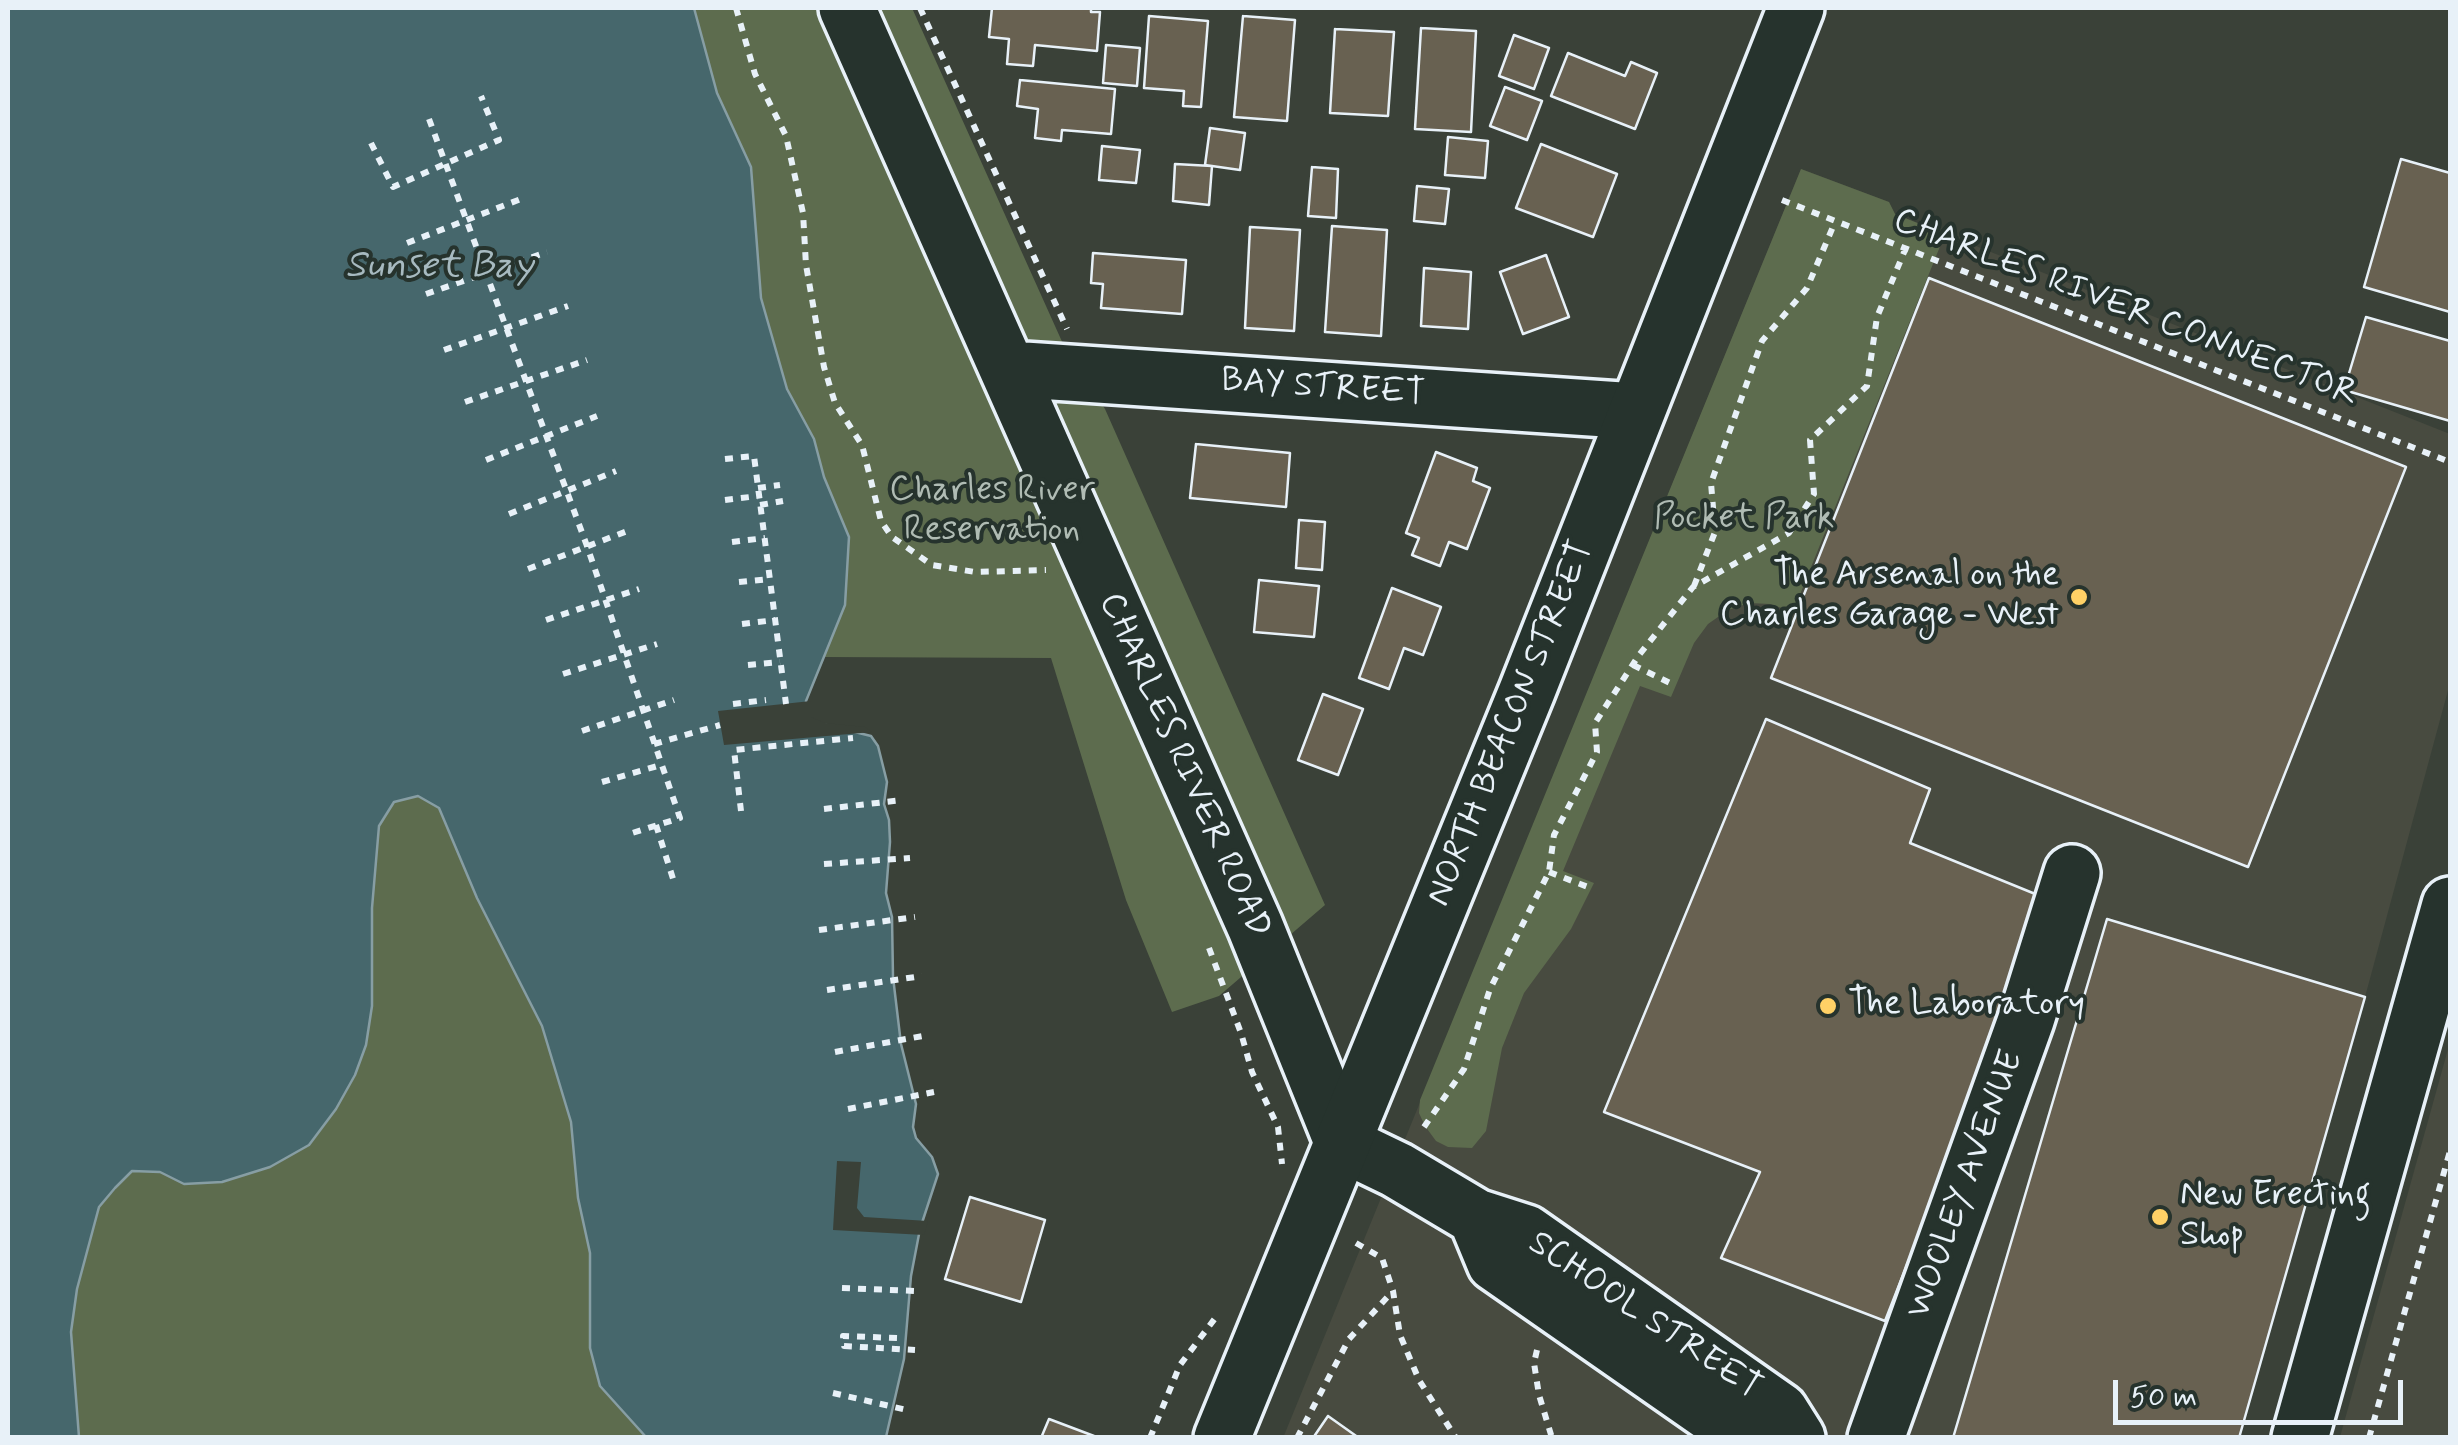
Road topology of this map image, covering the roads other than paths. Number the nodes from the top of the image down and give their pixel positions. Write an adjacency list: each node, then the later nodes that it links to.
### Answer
1 (847, 8): 3 (street, CHARLES RIVER ROAD)
2 (1796, 8): 4 (street, NORTH BEACON STREET)
3 (1009, 369): 4 (street, BAY STREET); 7 (street, CHARLES RIVER ROAD)
4 (1636, 411): 7 (street, NORTH BEACON STREET)
5 (2072, 874): 12 (street, WOOLEY AVENUE)
6 (2450, 905): 13 (street)
7 (1343, 1144): 8 (street, SCHOOL STREET); 9 (street, NORTH BEACON STREET)
8 (1476, 1217): 10 (street, SCHOOL STREET); 11 (street, SCHOOL STREET)
9 (1222, 1438)
10 (1746, 1438)
11 (1796, 1438)
12 (1876, 1438)
13 (2300, 1438)

